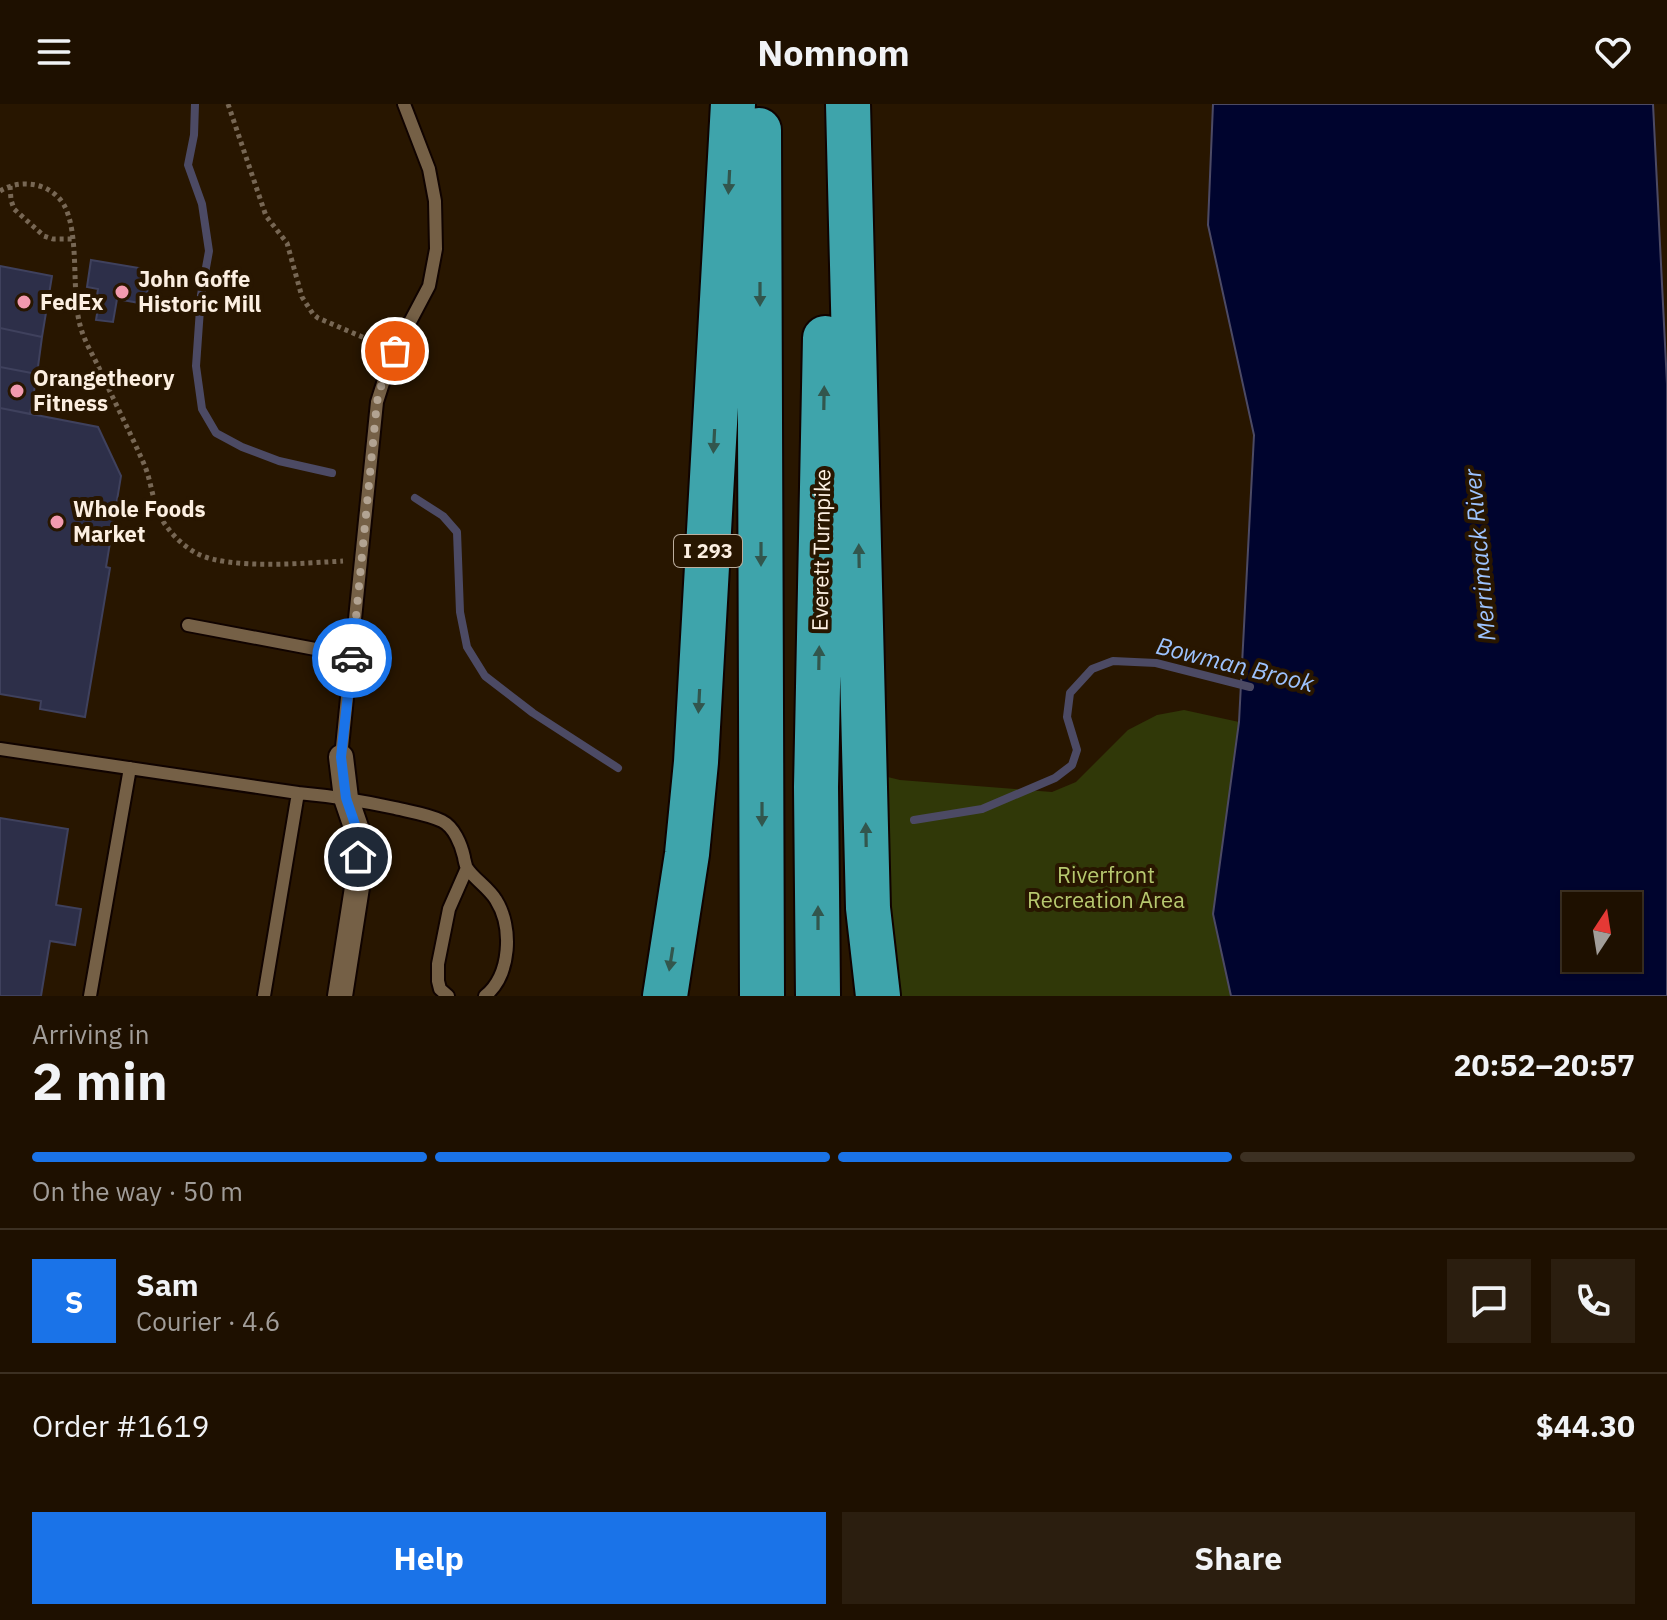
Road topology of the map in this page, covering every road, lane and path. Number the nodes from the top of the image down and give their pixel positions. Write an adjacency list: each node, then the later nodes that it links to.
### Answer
1 (228, 104): 10 (path)
2 (404, 104): 13 (lane)
3 (733, 104): 25 (highway, I 293, one-way to 25)
4 (759, 104): 26 (highway, one-way to 26)
5 (830, 104): 27 (highway, Everett Turnpike, one-way to 5)
6 (848, 104): 28 (highway, one-way to 6)
7 (10, 186): 8 (path); 9 (path); 9 (path)
8 (0, 191)
9 (72, 239): 11 (path)
10 (374, 342)
11 (344, 561)
12 (188, 625): 13 (lane)
13 (352, 656): 15 (lane)
14 (0, 749): 16 (lane)
15 (341, 757): 18 (street)
16 (130, 768): 17 (lane); 20 (lane)
17 (298, 793): 18 (lane); 21 (lane)
18 (346, 798): 19 (lane); 22 (street)
19 (467, 868): 23 (lane); 24 (lane)
20 (90, 996)
21 (264, 996)
22 (340, 996)
23 (448, 996)
24 (485, 996)
25 (665, 996)
26 (762, 996)
27 (818, 996)
28 (878, 996)

